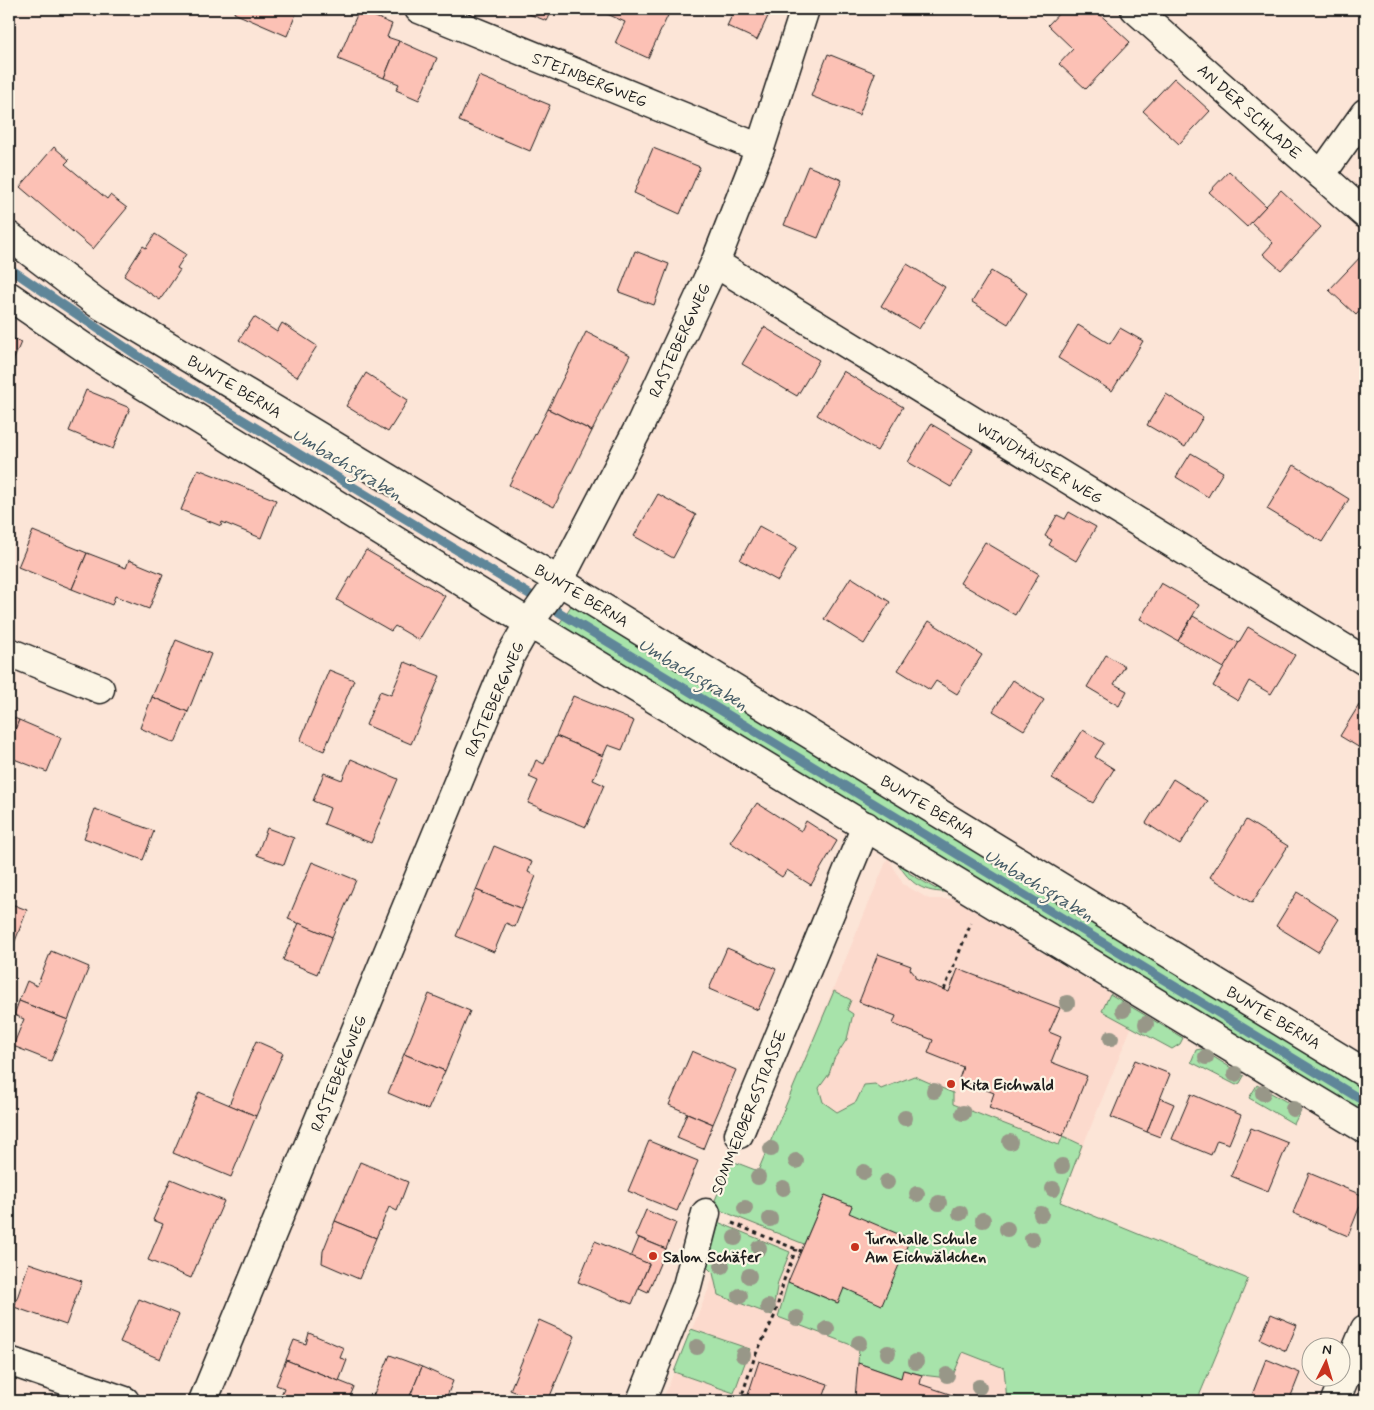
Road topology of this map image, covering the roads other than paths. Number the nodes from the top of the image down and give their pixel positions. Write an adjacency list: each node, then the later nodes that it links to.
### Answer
1 (419, 9): 5 (street, STEINBERGWEG)
2 (805, 9): 5 (street, RASTEBERGWEG)
3 (1135, 9): 6 (street, AN DER SCHLADE)
4 (1365, 113): 6 (street)
5 (760, 148): 9 (street, RASTEBERGWEG)
6 (1321, 175): 7 (street, AN DER SCHLADE)
7 (1365, 214)
8 (9, 236): 11 (street, BUNTE BERNA)
9 (715, 263): 11 (street, RASTEBERGWEG); 13 (street, WINDHÄUSER WEG)
10 (9, 296): 11 (street, BUNTE BERNA)
11 (544, 603): 15 (street, BUNTE BERNA); 16 (street, BUNTE BERNA); 23 (street, RASTEBERGWEG)
12 (9, 652): 14 (street)
13 (1365, 661)
14 (100, 689)
15 (866, 826): 17 (street, BUNTE BERNA); 18 (street, SOMMERBERGSTRASSE)
16 (1365, 1073)
17 (1365, 1129)
18 (739, 1134)
19 (706, 1212): 24 (street, SOMMERBERGSTRASSE)
20 (1365, 1329): 25 (street)
21 (9, 1361): 22 (street)
22 (125, 1401)
23 (203, 1401)
24 (641, 1401)
25 (1336, 1401)

